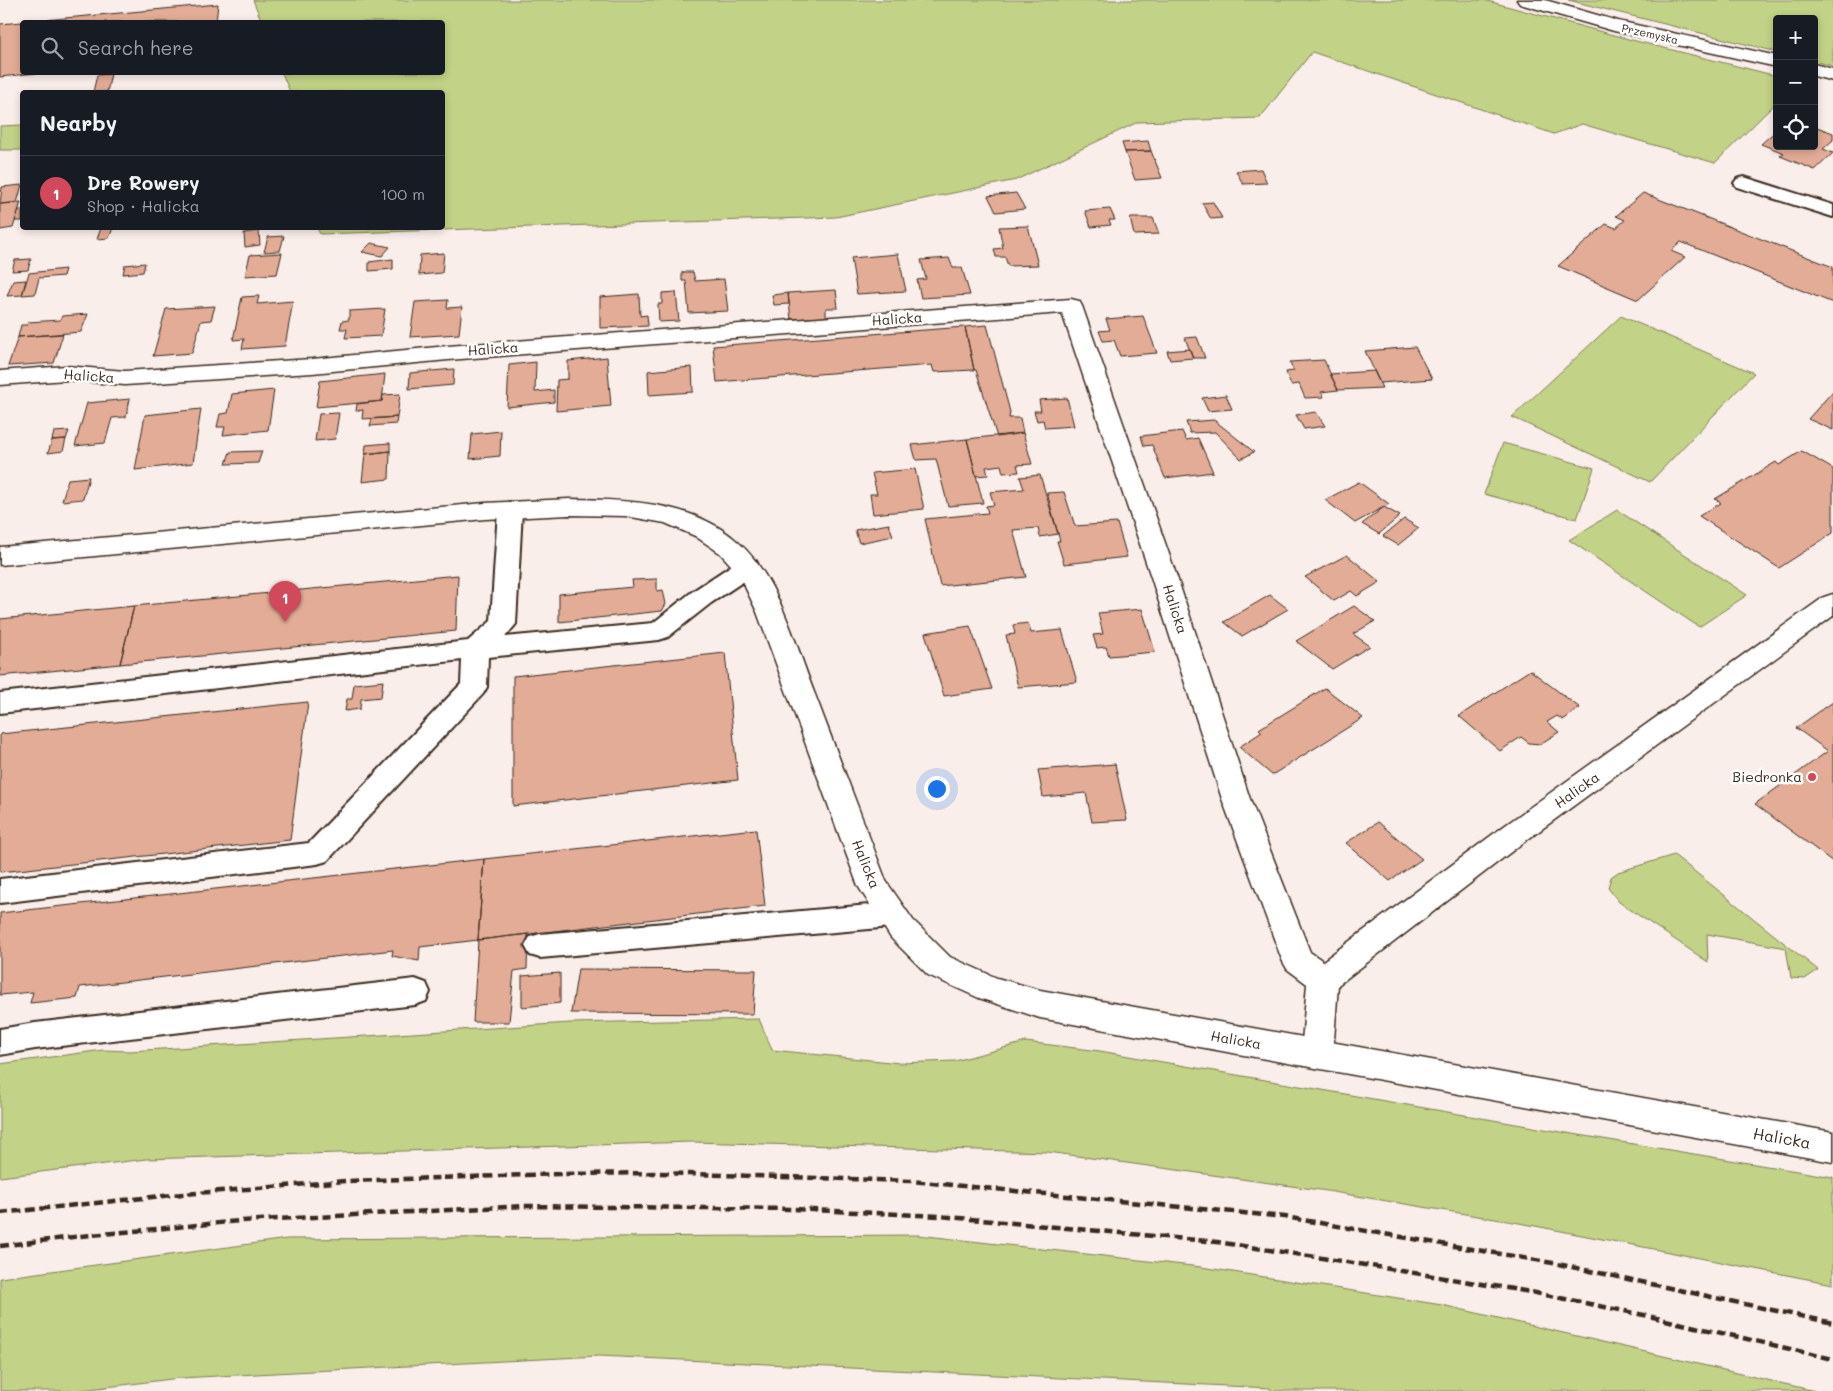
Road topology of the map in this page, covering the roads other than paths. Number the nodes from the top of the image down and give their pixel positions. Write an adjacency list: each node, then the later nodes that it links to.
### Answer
1 (1526, 0): 2 (street, Przemyska)
2 (1773, 61)
3 (1818, 71): 4 (street)
4 (1833, 75)
5 (1744, 183): 6 (lane)
6 (1833, 211)
7 (0, 378): 17 (street, Halicka)
8 (510, 510): 9 (street, Halicka); 10 (street, Halicka); 12 (lane)
9 (0, 556)
10 (747, 567): 12 (lane); 15 (street, Halicka)
11 (1833, 602): 17 (street, Halicka)
12 (475, 649): 13 (lane); 14 (lane)
13 (0, 703)
14 (0, 891)
15 (892, 915): 16 (lane); 20 (street, Halicka)
16 (540, 946)
17 (1323, 979): 20 (street)
18 (415, 992): 19 (lane)
19 (0, 1042)
20 (1317, 1054): 21 (street, Halicka)
21 (1833, 1147)

